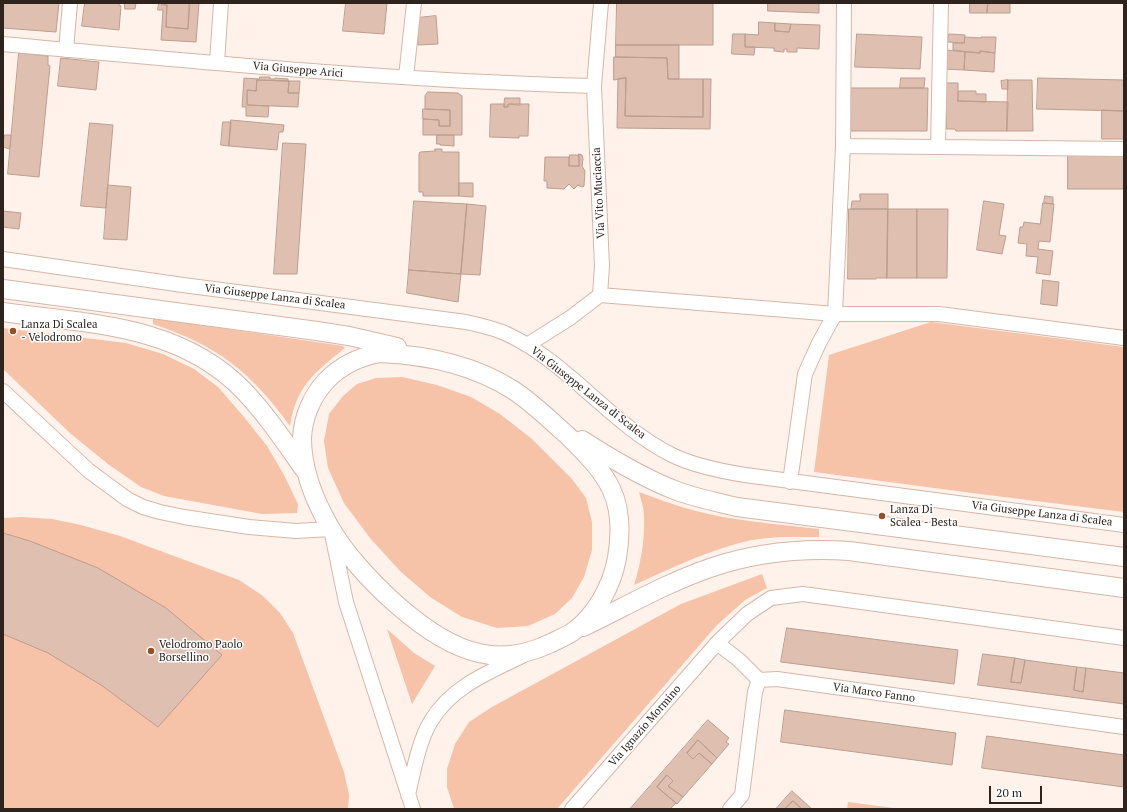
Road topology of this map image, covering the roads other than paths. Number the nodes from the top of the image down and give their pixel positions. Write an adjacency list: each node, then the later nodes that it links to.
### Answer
1 (70, 3): 8 (street)
2 (221, 3): 9 (street)
3 (414, 3): 10 (street)
4 (601, 3): 11 (street, Via Vito Muciaccia)
5 (844, 3): 12 (street)
6 (941, 3): 13 (street)
7 (3, 44): 8 (street, Via Giuseppe Arici)
8 (66, 50): 9 (street, Via Giuseppe Arici)
9 (217, 63): 10 (street, Via Giuseppe Arici)
10 (406, 78): 11 (street, Via Giuseppe Arici)
11 (594, 86): 17 (street, Via Vito Muciaccia)
12 (843, 146): 13 (street); 19 (street)
13 (938, 147): 14 (street)
14 (1124, 149)
15 (3, 259): 21 (street, Via Giuseppe Lanza di Scalea)
16 (3, 289): 22 (street)
17 (600, 295): 19 (street); 21 (street)
18 (3, 312): 25 (street)
19 (835, 314): 20 (street); 26 (street)
20 (1124, 338)
21 (527, 345): 26 (street, Via Giuseppe Lanza di Scalea)
22 (445, 362): 24 (street); 25 (street)
23 (3, 391): 28 (street)
24 (545, 414): 29 (street); 31 (street)
25 (306, 473): 28 (street)
26 (790, 482): 27 (street, Via Giuseppe Lanza di Scalea)
27 (1124, 524)
28 (331, 529): 34 (street); 37 (street)
29 (1124, 557)
30 (1124, 588): 31 (street)
31 (573, 632): 34 (street)
32 (1124, 638): 33 (street)
33 (717, 643): 35 (street); 40 (street, Via Ignazio Mormino)
34 (532, 652): 37 (street)
35 (759, 680): 36 (street, Via Marco Fanno); 41 (street)
36 (1124, 727)
37 (408, 795): 38 (street); 39 (street)
38 (403, 809)
39 (413, 809)
40 (572, 809)
41 (730, 809)

